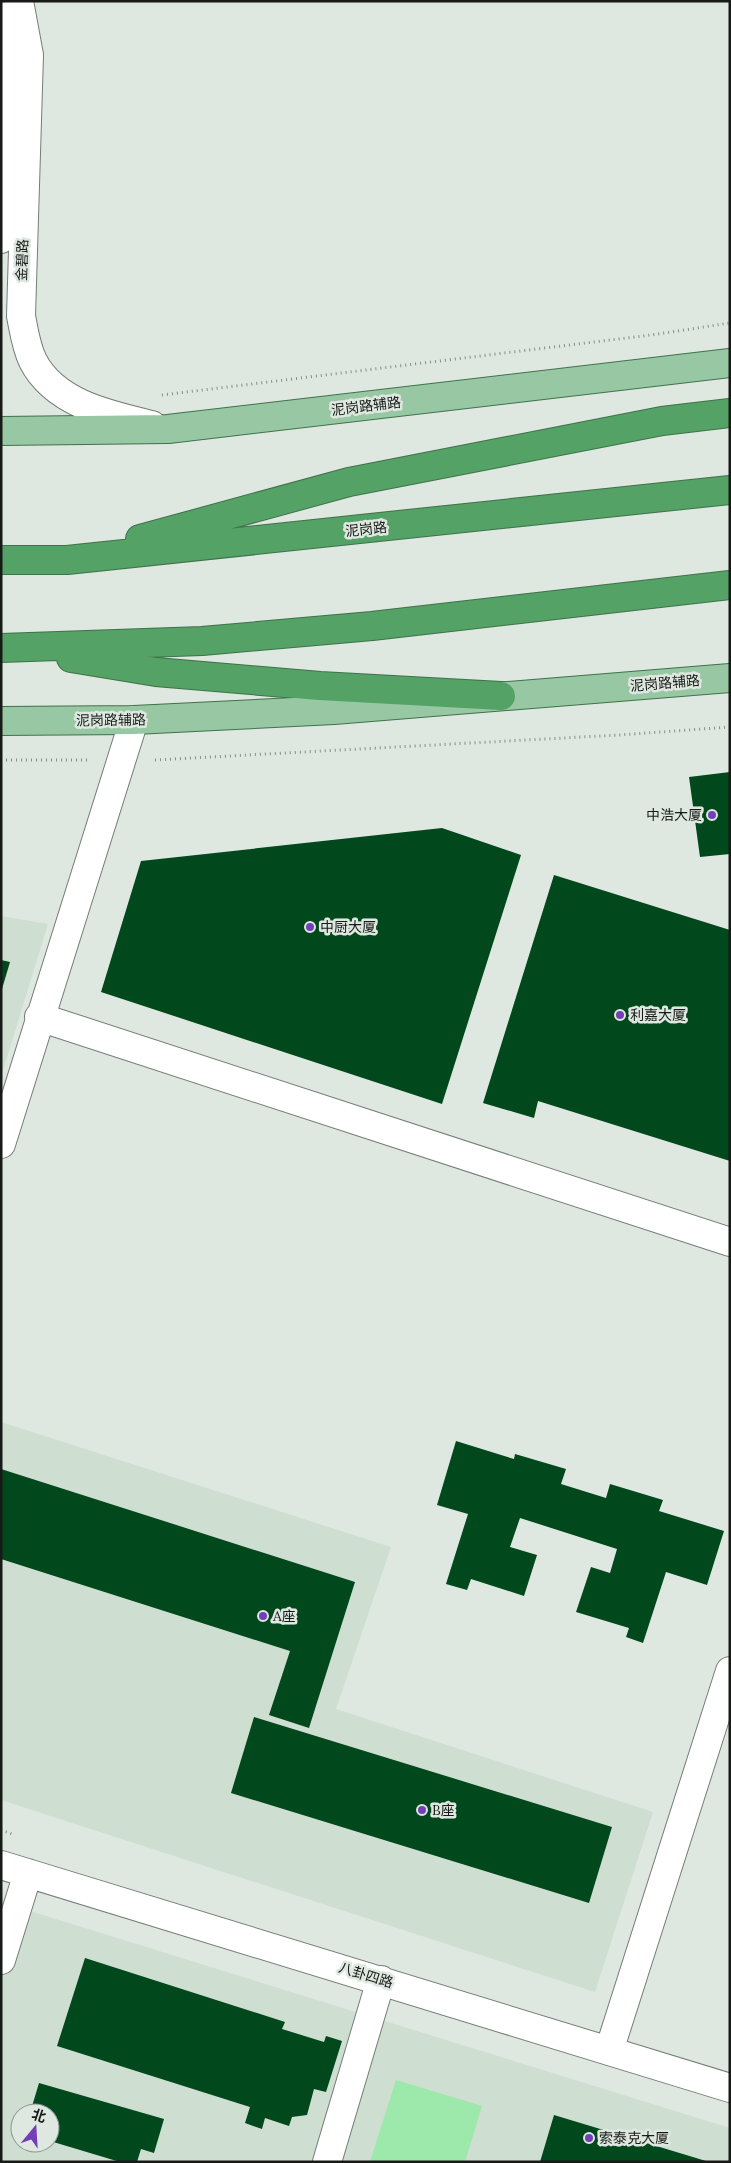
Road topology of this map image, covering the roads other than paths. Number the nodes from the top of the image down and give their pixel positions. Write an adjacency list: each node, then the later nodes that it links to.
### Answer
1 (19, 1): 6 (street, 金碧路)
2 (1, 16): 3 (street, 金碧路)
3 (1, 239)
4 (730, 363): 6 (main road, 泥岗路辅路)
5 (730, 413): 10 (highway)
6 (168, 429): 7 (main road, 泥岗路辅路)
7 (1, 431)
8 (730, 490): 10 (highway, 泥岗路)
9 (1, 560): 10 (highway, 泥岗路)
10 (67, 560)
11 (730, 586): 12 (highway)
12 (4, 648): 14 (highway)
13 (730, 678): 14 (main road, 泥岗路辅路)
14 (501, 696): 15 (main road, 泥岗路辅路)
15 (134, 720): 16 (main road, 泥岗路辅路); 17 (street)
16 (1, 721)
17 (40, 1017): 18 (street); 19 (street)
18 (1, 1144)
19 (730, 1242)
20 (730, 1671): 25 (street)
21 (1, 1865): 22 (street, 八卦四路)
22 (28, 1873): 23 (street); 24 (street, 八卦四路)
23 (1, 1960)
24 (381, 1980): 25 (street, 八卦四路); 27 (street)
25 (609, 2051): 26 (street, 八卦四路)
26 (730, 2088)
27 (327, 2162)

